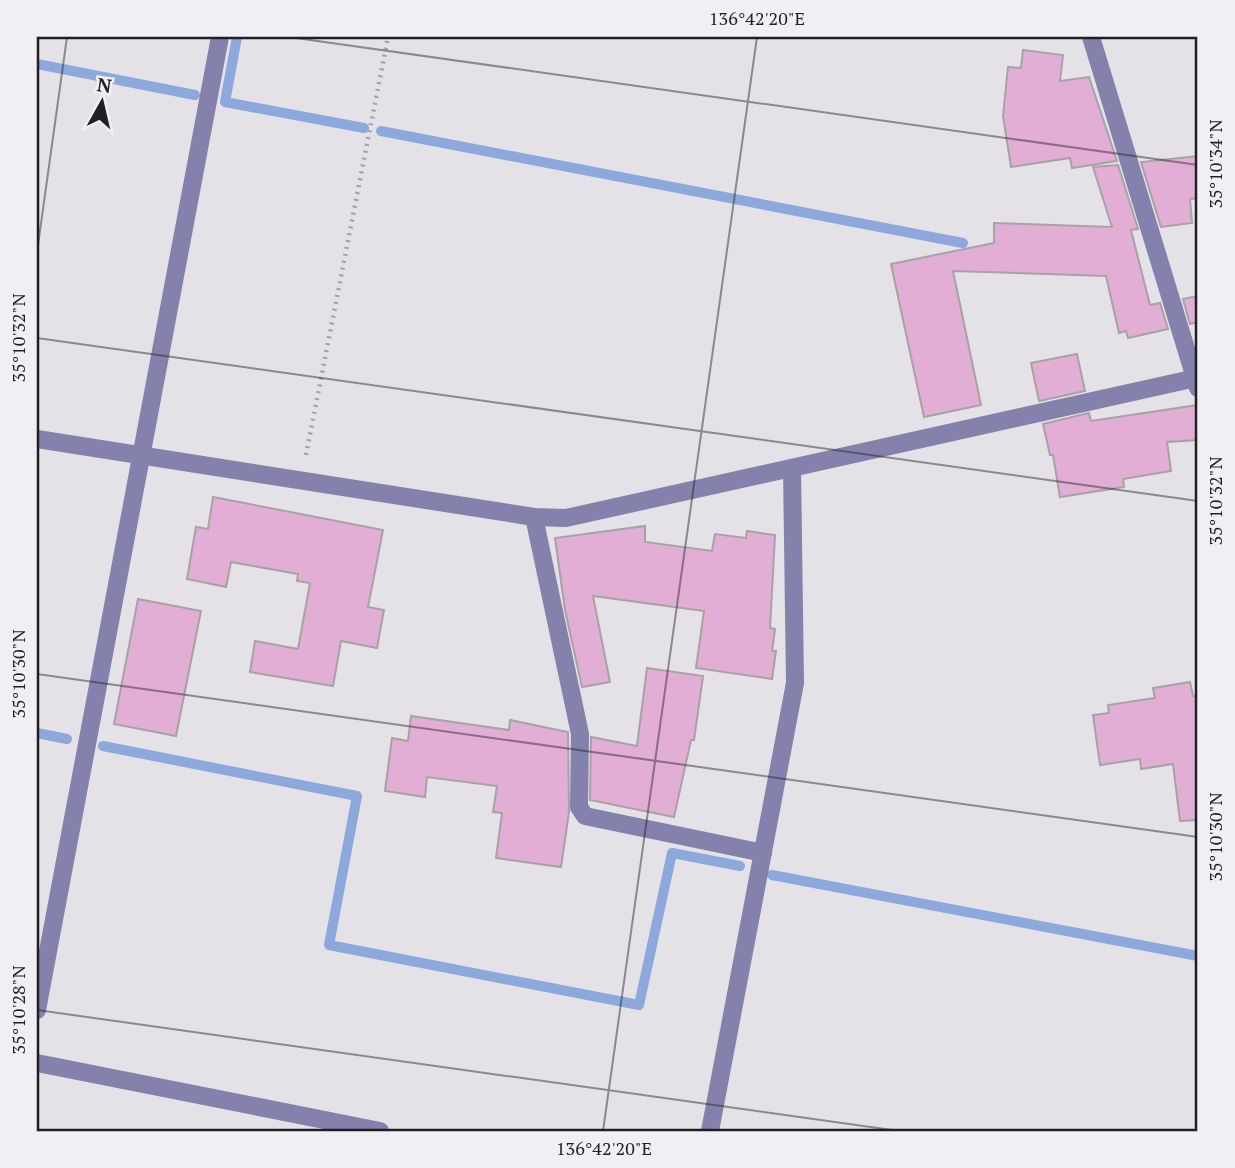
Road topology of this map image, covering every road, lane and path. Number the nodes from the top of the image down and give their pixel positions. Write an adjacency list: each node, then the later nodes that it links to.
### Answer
1 (220, 37): 6 (street)
2 (388, 37): 8 (path)
3 (1091, 37): 4 (street)
4 (1197, 383): 7 (street)
5 (37, 439): 6 (street)
6 (141, 456): 8 (street); 11 (street)
7 (792, 468): 9 (street); 10 (street)
8 (302, 480): 9 (street)
9 (534, 517): 10 (street)
10 (762, 853): 14 (street)
11 (37, 1010)
12 (37, 1063): 13 (street)
13 (380, 1131)
14 (710, 1131)

